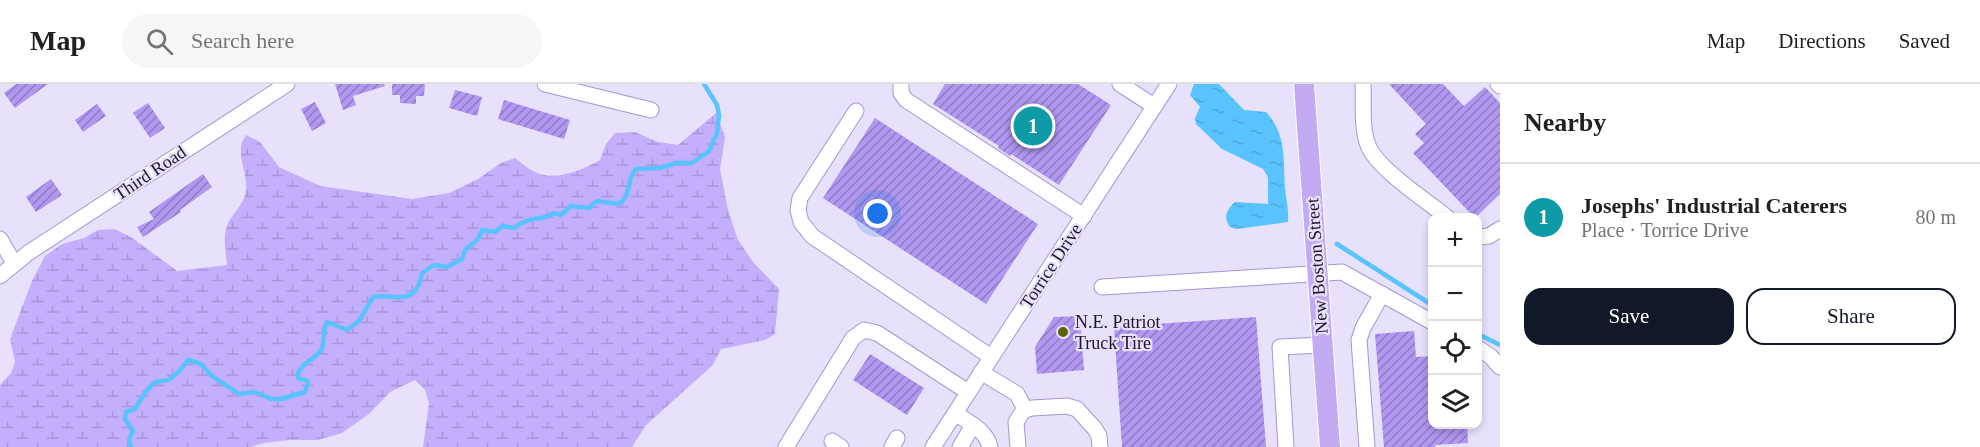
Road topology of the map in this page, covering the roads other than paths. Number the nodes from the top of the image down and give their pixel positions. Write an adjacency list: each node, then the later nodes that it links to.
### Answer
1 (287, 84): 16 (street, Third Road)
2 (545, 84): 9 (street)
3 (901, 84): 12 (street)
4 (1120, 84): 8 (street)
5 (1169, 84): 8 (street, Torrice Drive)
6 (1304, 84): 17 (main road, New Boston Street)
7 (1363, 84): 11 (street)
8 (1155, 106): 12 (street, Torrice Drive)
9 (651, 110)
10 (856, 111): 24 (street)
11 (1442, 213)
12 (1084, 216): 24 (street, Torrice Drive)
13 (1500, 229): 14 (street)
14 (1482, 237)
15 (0, 239): 16 (street)
16 (14, 263): 18 (street, Third Road)
17 (1317, 273): 19 (street); 20 (street); 22 (main road, New Boston Street)
18 (0, 276)
19 (1102, 287)
20 (1382, 294): 21 (street); 39 (street)
21 (1430, 321)
22 (1322, 345): 37 (street); 38 (main road, New Boston Street)
23 (1482, 350): 25 (street)
24 (991, 357): 26 (street, Torrice Drive)
25 (1500, 366)
26 (981, 372): 27 (street, Torrice Drive); 28 (street)
27 (968, 392): 29 (street, Torrice Drive); 31 (street)
28 (1025, 409): 35 (street); 36 (street)
29 (955, 413): 30 (street); 32 (street, Torrice Drive)
30 (972, 425): 33 (street); 34 (street)
31 (786, 447)
32 (933, 447)
33 (960, 447)
34 (990, 447)
35 (1018, 447)
36 (1100, 447)
37 (1286, 447)
38 (1330, 447)
39 (1367, 447)

